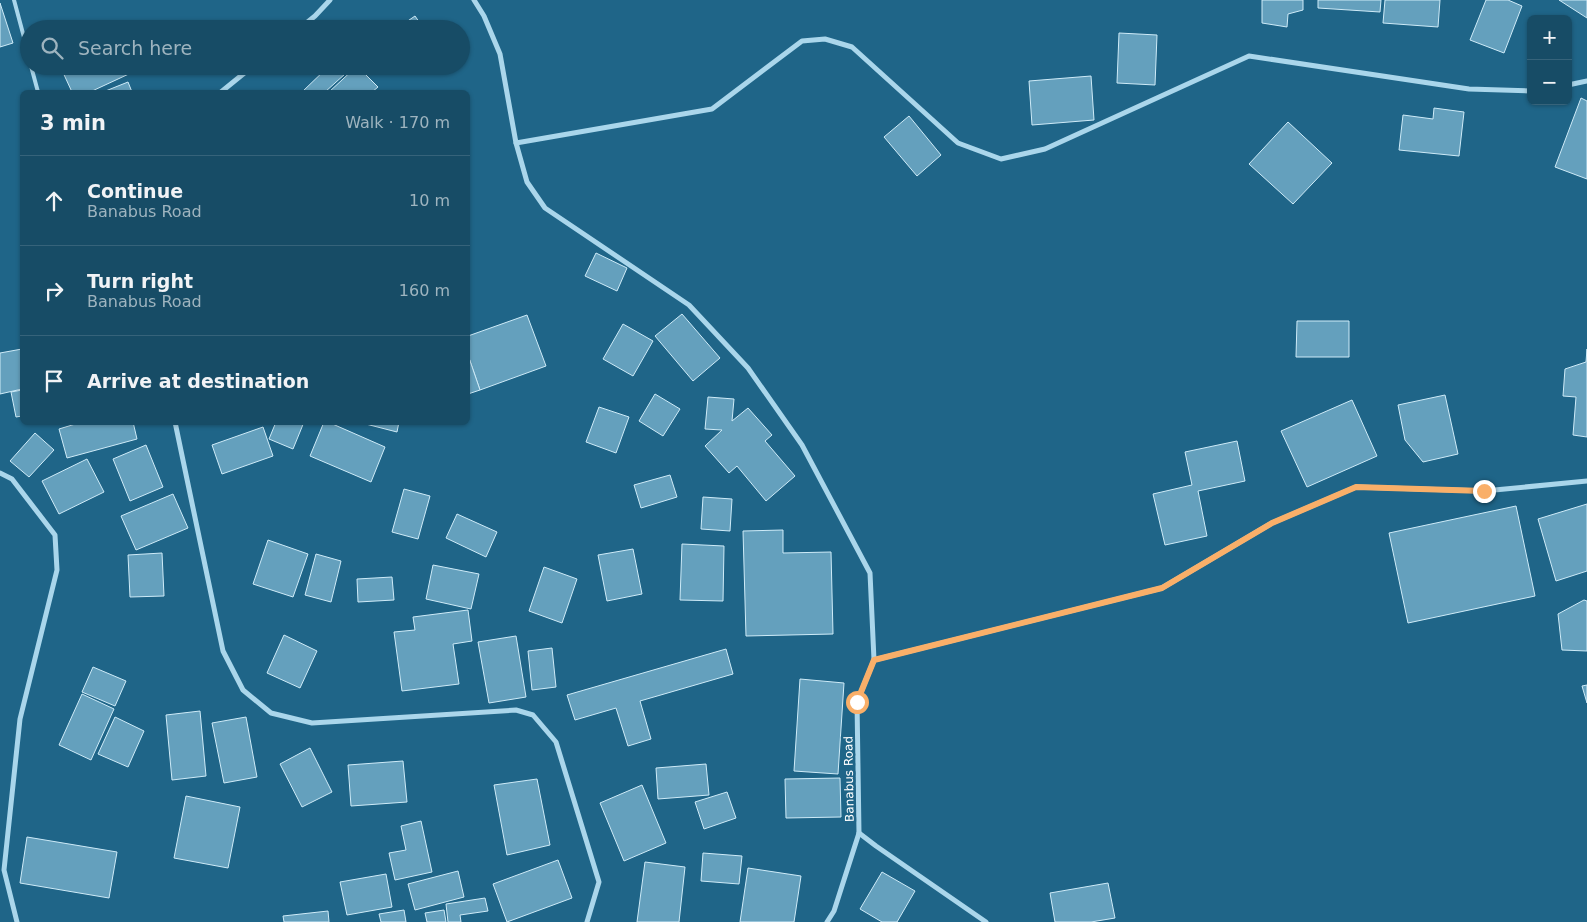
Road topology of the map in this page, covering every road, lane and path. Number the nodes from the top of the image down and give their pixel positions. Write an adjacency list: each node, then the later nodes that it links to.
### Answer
1 (14, 0): 5 (lane)
2 (330, 0): 4 (street)
3 (474, 0): 13 (street)
4 (310, 20)
5 (20, 22)
6 (33, 75): 10 (lane)
7 (242, 75): 11 (street)
8 (1587, 82): 9 (street)
9 (1572, 84)
10 (37, 90)
11 (223, 90)
12 (1527, 91): 13 (street)
13 (516, 143): 17 (street)
14 (176, 425): 20 (street)
15 (0, 473): 19 (street)
16 (1587, 482): 17 (street)
17 (874, 660): 18 (street, Banabus Road)
18 (859, 833): 21 (street, Banabus Road); 22 (street)
19 (17, 922)
20 (588, 922)
21 (827, 922)
22 (986, 922)

